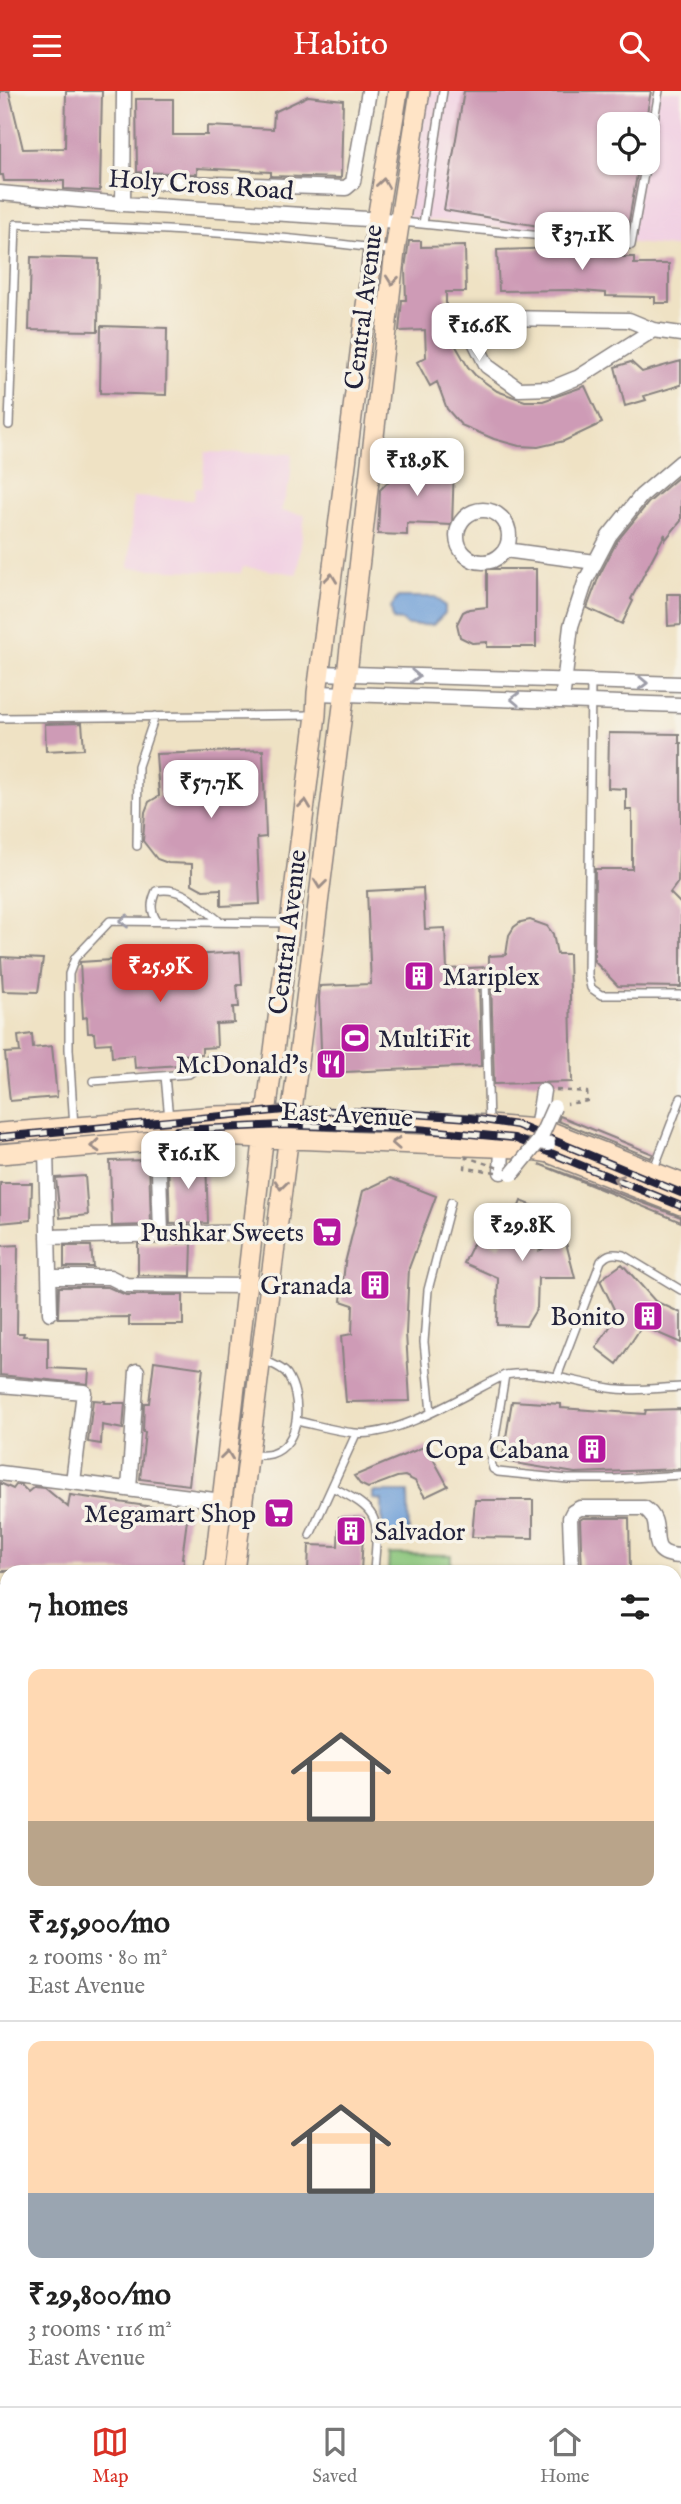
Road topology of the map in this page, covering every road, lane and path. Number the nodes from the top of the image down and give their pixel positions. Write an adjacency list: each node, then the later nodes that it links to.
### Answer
1 (124, 91): 9 (street)
2 (369, 91): 9 (street)
3 (398, 91): 12 (street, Central Avenue, one-way to 3)
4 (420, 91): 13 (street, Central Avenue)
5 (443, 91): 14 (lane)
6 (659, 91): 7 (lane)
7 (655, 112)
8 (644, 175): 14 (lane)
9 (123, 181): 11 (street)
10 (0, 193): 11 (street, Holy Cross Road)
11 (123, 204): 12 (street, Holy Cross Road)
12 (377, 219): 13 (street, Holy Cross Road); 15 (street, Central Avenue)
13 (399, 221): 14 (lane); 16 (street, Central Avenue)
14 (423, 224)
15 (373, 248): 16 (lane); 19 (lane); 23 (street, Central Avenue, one-way to 15)
16 (395, 251): 24 (street, Central Avenue, one-way to 24)
17 (653, 330): 17 (street); 18 (street)
18 (681, 334)
19 (9, 425)
20 (681, 463): 22 (street)
21 (505, 550): 22 (street)
22 (595, 562): 25 (street)
23 (319, 673): 24 (street); 28 (street, Central Avenue)
24 (347, 674): 25 (street, one-way to 25); 29 (street, Central Avenue)
25 (564, 680): 26 (street); 30 (street)
26 (591, 681): 27 (street, one-way to 27); 31 (lane)
27 (681, 684)
28 (317, 693): 29 (street); 34 (street, Central Avenue)
29 (345, 695): 30 (street, one-way to 29); 48 (street, Central Avenue, one-way to 48)
30 (562, 701): 31 (street)
31 (591, 702): 32 (street); 41 (lane)
32 (681, 705)
33 (155, 716): 34 (lane); 35 (lane); 36 (lane)
34 (316, 716): 39 (street, Central Avenue, one-way to 34)
35 (0, 718)
36 (137, 846)
37 (157, 921): 38 (lane); 38 (lane); 51 (lane, one-way to 51)
38 (218, 921): 39 (lane)
39 (291, 923): 47 (street, Central Avenue)
40 (485, 978): 50 (lane)
41 (681, 995)
42 (211, 1058): 43 (lane)
43 (165, 1076): 44 (lane); 49 (lane)
44 (93, 1081)
45 (681, 1098): 60 (lane)
46 (543, 1100): 46 (path); 55 (street, bridge)
47 (265, 1115): 48 (street, East Avenue); 49 (street, East Avenue); 53 (street, Central Avenue)
48 (290, 1118): 50 (street, East Avenue); 54 (street, Central Avenue)
49 (169, 1119): 51 (street, East Avenue)
50 (489, 1125): 55 (street, East Avenue)
51 (74, 1127): 52 (street, East Avenue)
52 (0, 1133)
53 (264, 1137): 54 (street, East Avenue); 56 (street, East Avenue); 65 (street, Central Avenue)
54 (287, 1138): 57 (street, East Avenue, one-way to 54); 72 (street, Central Avenue, one-way to 72)
55 (541, 1138): 60 (street, East Avenue); 61 (street, bridge)
56 (158, 1141): 58 (street, East Avenue, one-way to 58); 66 (street)
57 (502, 1147): 61 (street); 64 (street, East Avenue, one-way to 57)
58 (46, 1150): 59 (street, East Avenue); 67 (street)
59 (0, 1154)
60 (653, 1172): 62 (street, East Avenue)
61 (509, 1175): 61 (path, bridge)
62 (681, 1183)
63 (450, 1202): 78 (lane)
64 (681, 1205)
65 (253, 1232): 66 (street); 69 (street, Central Avenue)
66 (160, 1234): 67 (street)
67 (48, 1237): 68 (street)
68 (49, 1277): 69 (street); 71 (street)
69 (247, 1286): 87 (street, Central Avenue, one-way to 69)
70 (681, 1290): 75 (lane)
71 (50, 1313)
72 (260, 1358): 79 (lane); 81 (street, Central Avenue)
73 (137, 1371): 86 (street)
74 (505, 1375): 75 (lane); 78 (lane); 83 (lane)
75 (557, 1377): 77 (lane)
76 (0, 1385): 84 (street)
77 (681, 1387)
78 (431, 1412): 80 (lane)
79 (296, 1421): 80 (lane); 81 (lane)
80 (356, 1434): 85 (lane)
81 (248, 1455): 88 (street, Central Avenue)
82 (0, 1473): 84 (street)
83 (681, 1475)
84 (73, 1482): 86 (street)
85 (332, 1486): 89 (lane); 93 (lane)
86 (129, 1489): 87 (street)
87 (222, 1501): 88 (lane); 91 (street, Central Avenue)
88 (242, 1502): 92 (street, Central Avenue)
89 (310, 1535)
90 (681, 1556): 94 (street)
91 (215, 1565)
92 (235, 1565)
93 (375, 1565)
94 (572, 1565)

